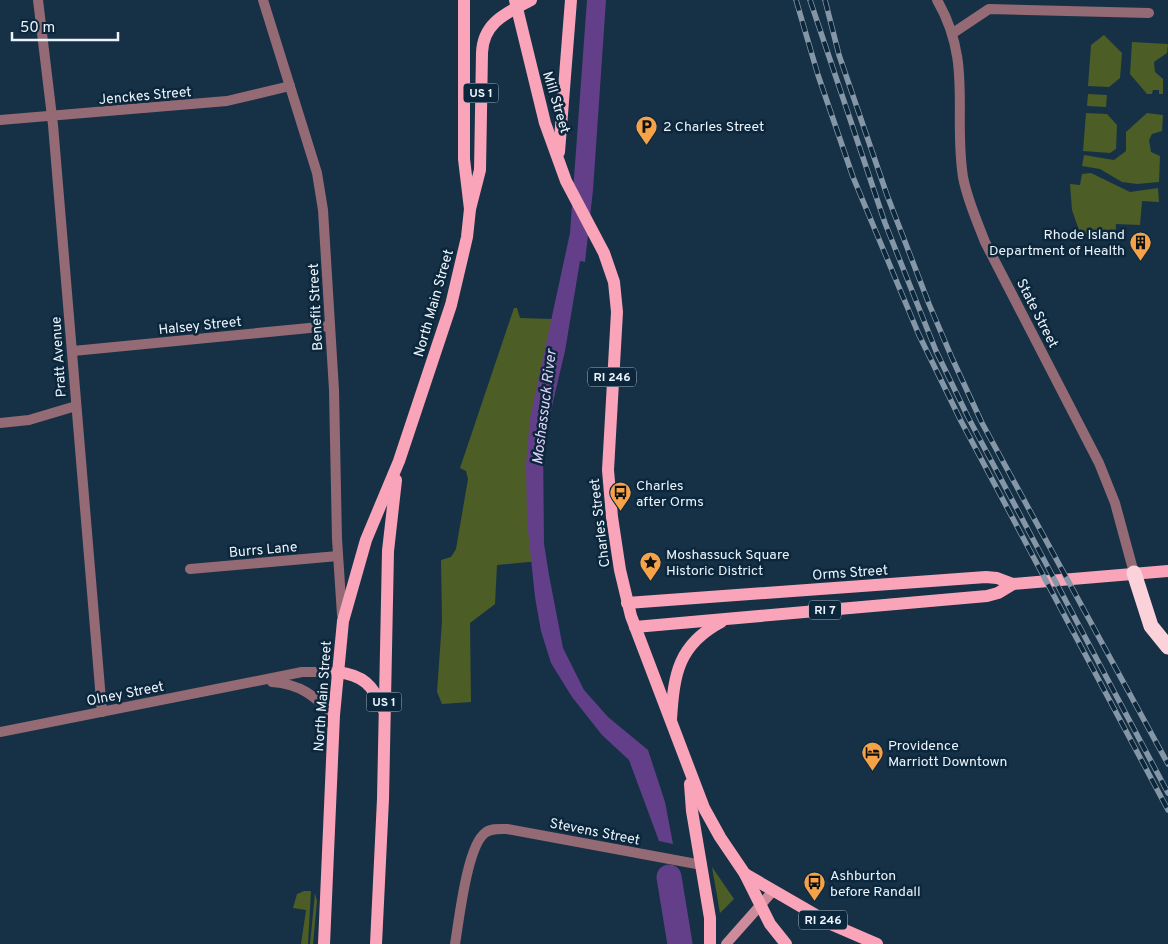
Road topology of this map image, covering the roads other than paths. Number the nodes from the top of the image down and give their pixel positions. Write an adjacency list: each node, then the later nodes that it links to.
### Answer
1 (38, 0): 11 (street, Pratt Avenue)
2 (263, 0): 10 (street, Benefit Street)
3 (464, 0): 14 (main road, North Main Street / US 1)
4 (531, 0): 7 (main road, North Main Street / US 1)
5 (571, 0): 13 (main road, RI 246)
6 (937, 0): 9 (street, State Street)
7 (516, 4): 13 (main road, Mill Street / RI 246); 14 (main road, North Main Street / US 1)
8 (1149, 13): 9 (street)
9 (952, 32): 24 (street, State Street)
10 (290, 86): 11 (street, Jenckes Street); 16 (street, Benefit Street)
11 (52, 117): 12 (street, Jenckes Street); 17 (street, Pratt Avenue)
12 (0, 120)
13 (559, 155): 15 (main road, Mill Street / RI 246)
14 (470, 209): 20 (main road, North Main Street / US 1)
15 (581, 210): 26 (main road, Charles Street / RI 246)
16 (330, 326): 17 (street, Halsey Street); 21 (street, Benefit Street)
17 (72, 351): 18 (street, Pratt Avenue)
18 (76, 406): 19 (street); 33 (street, Pratt Avenue)
19 (0, 423)
20 (399, 460): 28 (main road, North Main Street / US 1); 34 (main road, North Main Street / US 1)
21 (338, 556): 22 (street, Burrs Lane); 28 (street, Benefit Street)
22 (190, 569)
23 (1168, 570): 24 (main road, Orms Street / RI 7)
24 (1134, 573): 25 (main road, Orms Street / RI 7); 30 (highway)
25 (1013, 584): 26 (main road, Orms Street / RI 7); 27 (main road, Orms Street / RI 7)
26 (627, 603): 29 (main road, Charles Street / RI 246)
27 (730, 618): 29 (main road, Orms Street / RI 7); 36 (main road)
28 (343, 621): 31 (main road, North Main Street / US 1)
29 (635, 627): 36 (main road, Charles Street / RI 246)
30 (1168, 647)
31 (337, 672): 32 (street, Olney Street); 34 (main road); 35 (main road, North Main Street / US 1)
32 (256, 682): 33 (street, Olney Street); 35 (street, Olney Street)
33 (102, 712): 37 (street, Olney Street)
34 (384, 713): 44 (main road, North Main Street / US 1)
35 (334, 715): 43 (main road, North Main Street / US 1)
36 (671, 724): 38 (main road, Charles Street / RI 246)
37 (0, 732)
38 (689, 774): 39 (main road); 40 (main road, Charles Street / RI 246)
39 (702, 866): 45 (street, Stevens Street); 46 (main road)
40 (746, 874): 41 (main road, Charles Street / RI 246); 42 (main road, Charles Street / RI 246)
41 (773, 891): 42 (main road); 49 (main road, RI 246)
42 (760, 906): 47 (main road); 48 (main road, Charles Street / RI 246)
43 (324, 944)
44 (376, 944)
45 (455, 944)
46 (710, 944)
47 (726, 944)
48 (786, 944)
49 (877, 944)

